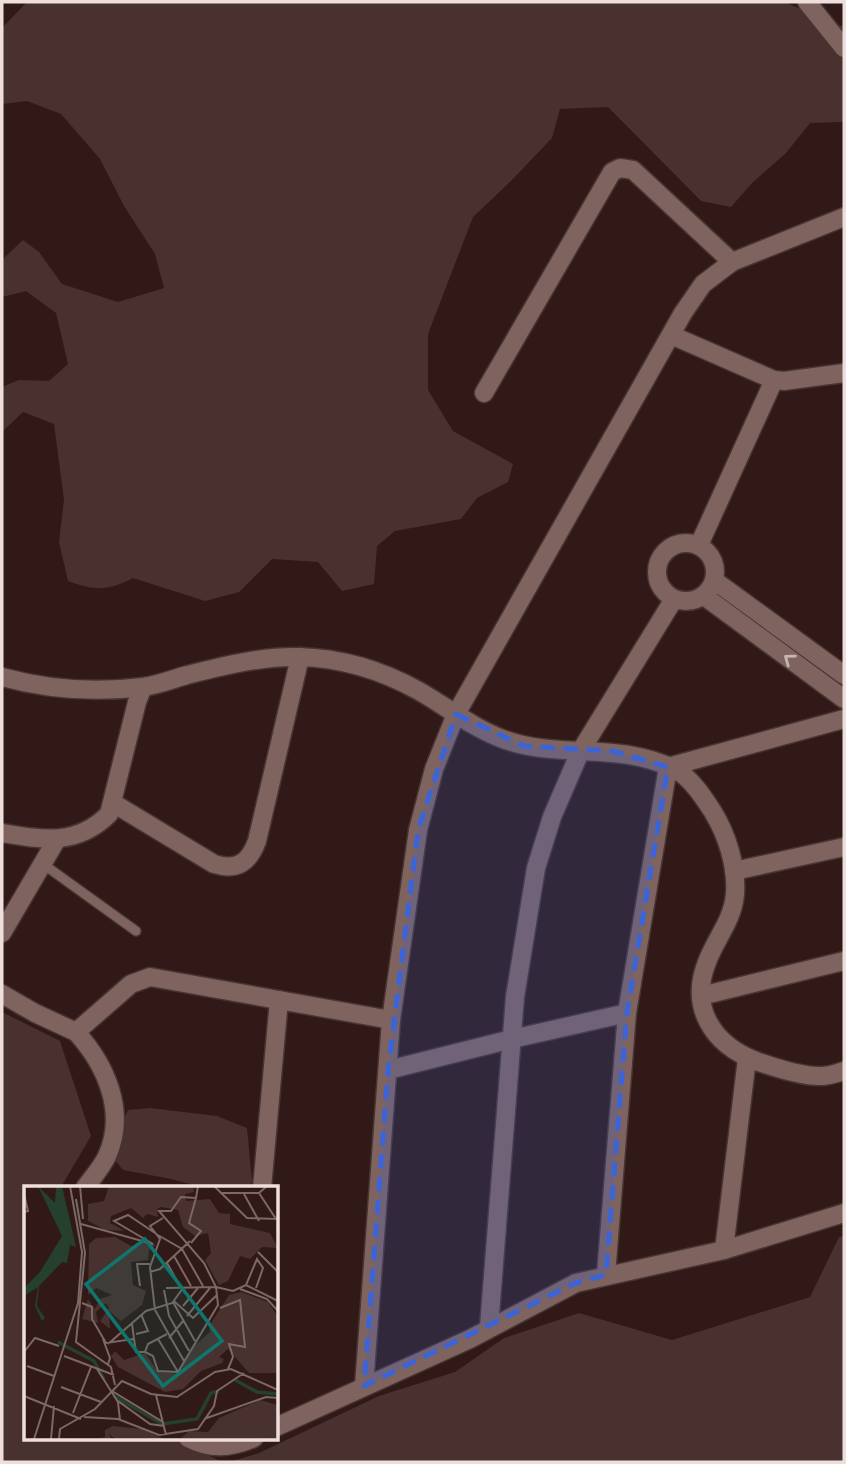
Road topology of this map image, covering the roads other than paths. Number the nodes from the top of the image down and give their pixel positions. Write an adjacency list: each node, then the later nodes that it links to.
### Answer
1 (807, 2): 2 (street)
2 (844, 48)
3 (844, 217): 4 (street)
4 (732, 261): 5 (street); 8 (street)
5 (671, 335): 7 (street); 18 (street)
6 (844, 373): 7 (street)
7 (774, 380): 9 (street)
8 (484, 393)
9 (699, 545): 10 (street); 12 (street)
10 (715, 581): 11 (street); 14 (street)
11 (704, 596): 12 (street); 17 (street, one-way to 11)
12 (674, 599): 20 (street)
13 (300, 657): 16 (street); 18 (street); 22 (street)
14 (844, 675)
15 (2, 677): 16 (street)
16 (143, 687): 22 (street)
17 (844, 699)
18 (456, 713): 20 (street); 35 (street)
19 (844, 719): 21 (street)
20 (580, 752): 21 (street); 37 (street)
21 (668, 767): 27 (street); 34 (street)
22 (113, 803): 24 (street)
23 (2, 833): 24 (street)
24 (57, 839): 26 (street)
25 (844, 847): 27 (street)
26 (43, 864): 28 (lane); 29 (street)
27 (734, 871): 32 (street)
28 (135, 931)
29 (2, 933)
30 (844, 961): 32 (street)
31 (2, 994): 36 (street)
32 (701, 996): 38 (street)
33 (279, 1000): 35 (street); 36 (street); 42 (street)
34 (627, 1013): 37 (street); 45 (street)
35 (391, 1020): 39 (street)
36 (76, 1032): 41 (street)
37 (512, 1039): 39 (street); 46 (street)
38 (747, 1058): 40 (street); 44 (street)
39 (388, 1070): 47 (street)
40 (844, 1071)
41 (86, 1186)
42 (262, 1186)
43 (844, 1213): 44 (street)
44 (724, 1250): 45 (street)
45 (606, 1275): 46 (street)
46 (489, 1327): 47 (street)
47 (364, 1386): 48 (street)
48 (278, 1426)
49 (192, 1440): 50 (street)
50 (244, 1440)

